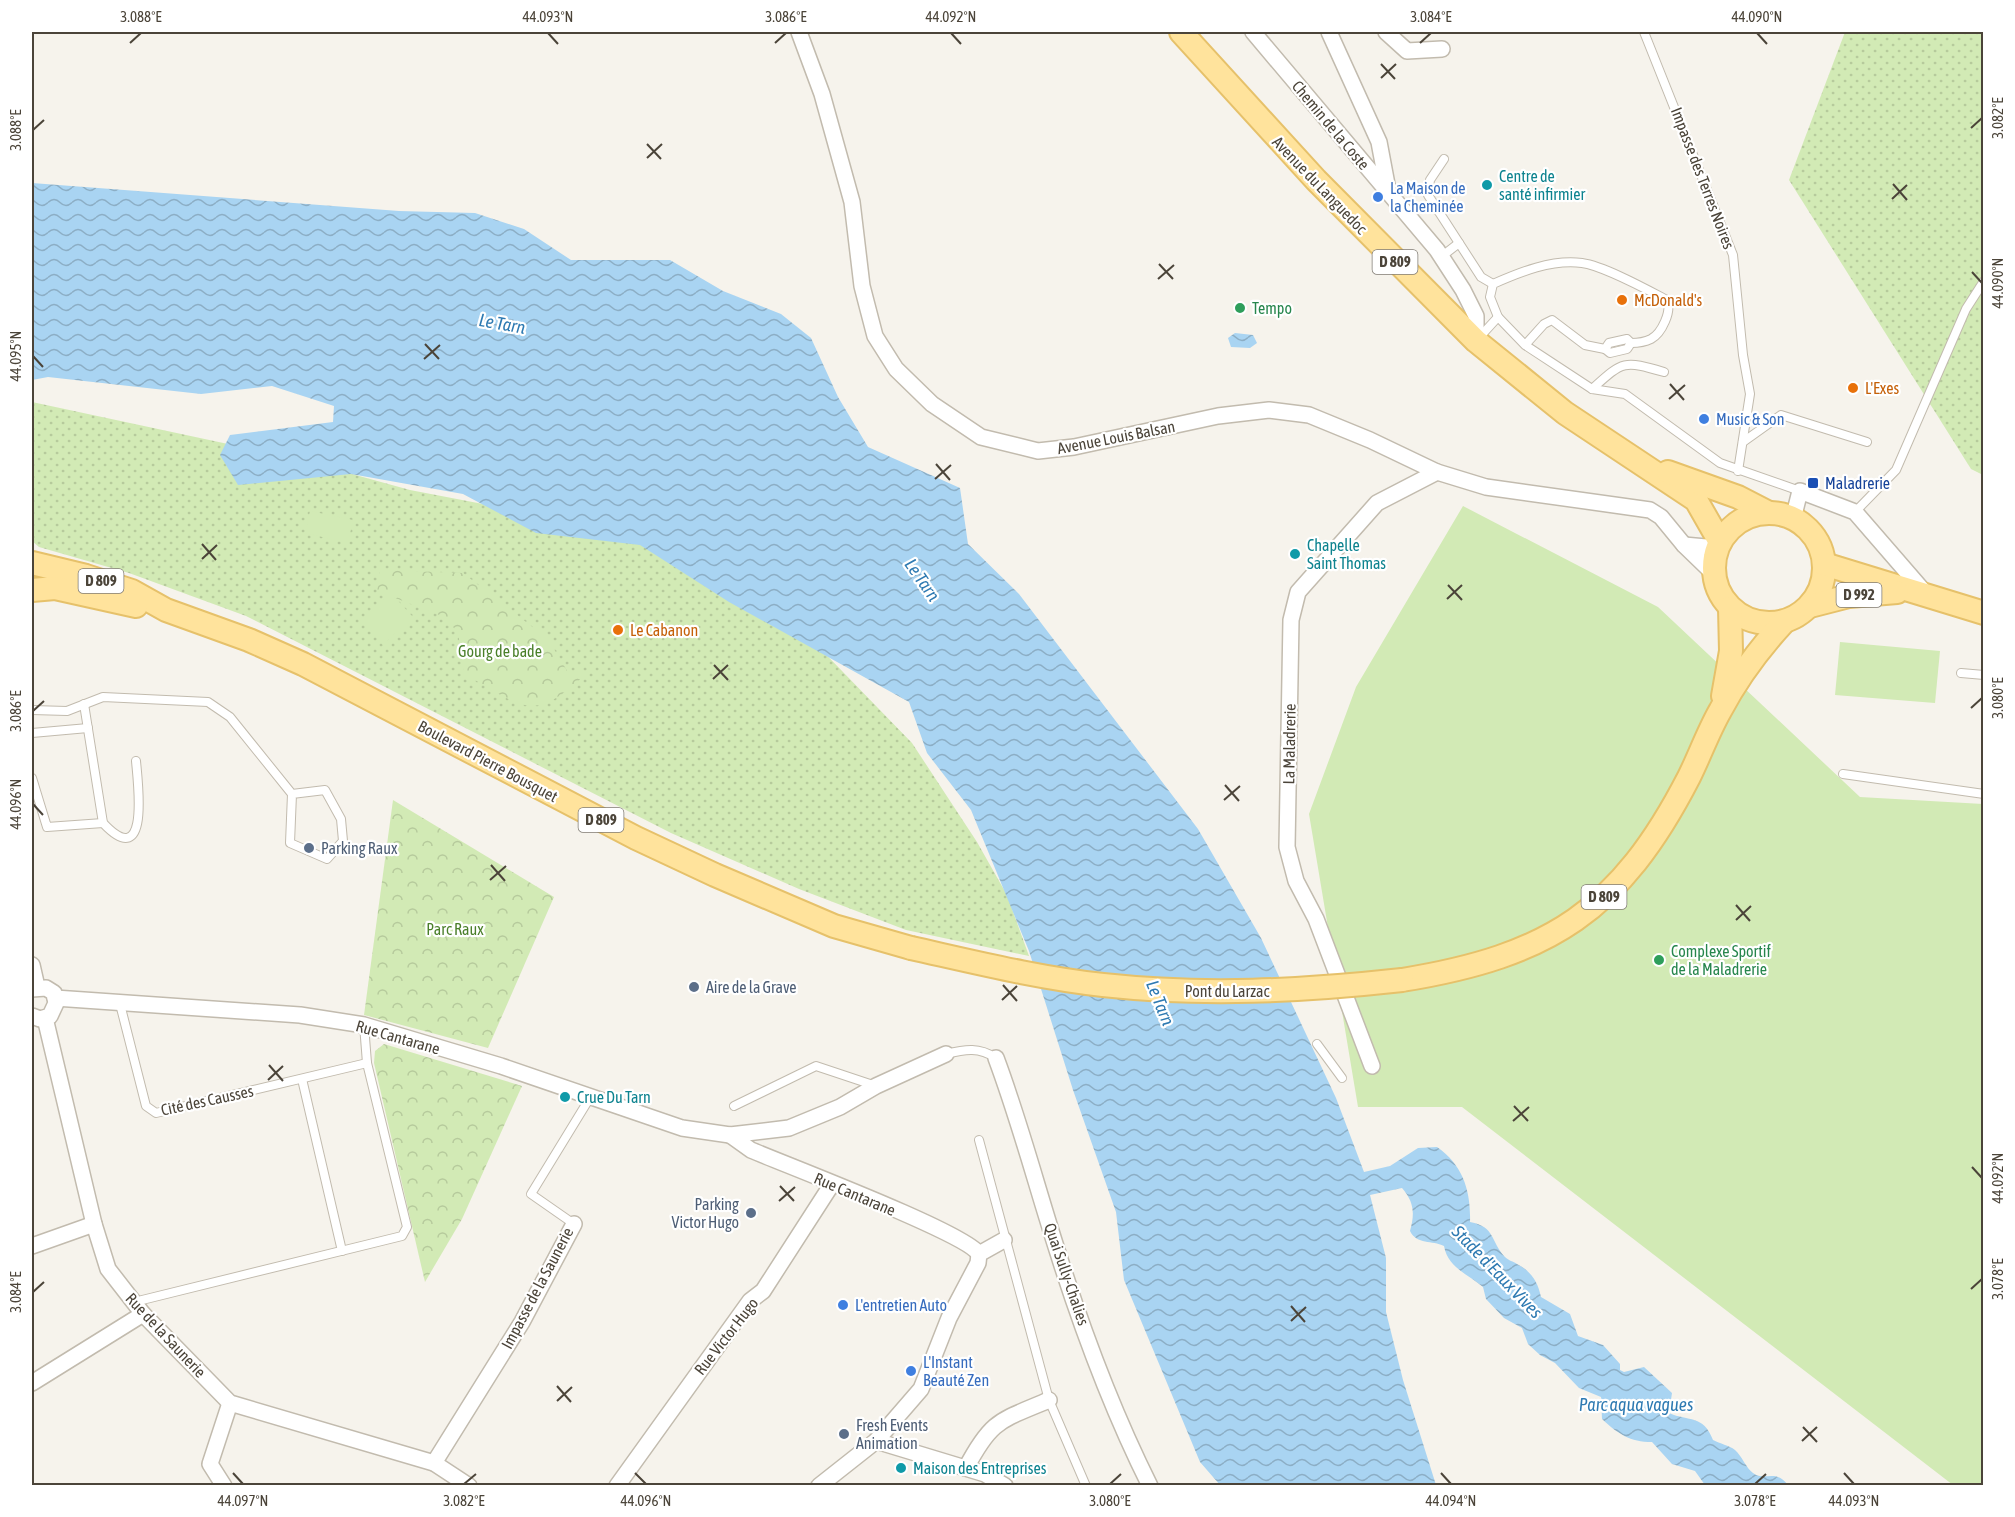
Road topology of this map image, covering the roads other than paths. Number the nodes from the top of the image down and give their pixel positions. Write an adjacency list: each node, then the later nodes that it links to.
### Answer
1 (799, 32): 23 (street, Avenue Louis Balsan)
2 (1181, 32): 15 (main road, Avenue du Languedoc / D 809)
3 (1253, 32): 9 (street, Chemin de la Coste)
4 (1329, 32): 9 (street)
5 (1386, 32): 7 (street)
6 (1644, 32): 19 (lane, Impasse des Terres Noires)
7 (1442, 49)
8 (1444, 159): 10 (lane)
9 (1388, 193): 11 (street, Chemin de la Coste)
10 (1459, 243): 11 (lane); 13 (lane)
11 (1441, 257): 15 (street, Chemin de la Coste)
12 (1983, 281): 25 (lane)
13 (1493, 284): 14 (lane); 16 (lane)
14 (1498, 316): 15 (lane); 16 (lane)
15 (1476, 341): 21 (main road, Avenue du Languedoc / D 809)
16 (1525, 345): 18 (lane)
17 (1664, 372): 18 (lane)
18 (1592, 389): 22 (lane)
19 (1743, 442): 20 (lane); 22 (lane, Impasse des Terres Noires)
20 (1867, 442)
21 (1639, 461): 26 (main road, Avenue du Languedoc / D 809); 29 (main road, Avenue du Languedoc / D 809)
22 (1738, 471): 24 (lane)
23 (1437, 472): 28 (street, Avenue Louis Balsan); 65 (street, La Maladrerie)
24 (1800, 491): 25 (street); 27 (street)
25 (1855, 512): 35 (street)
26 (1769, 513): 27 (main road); 29 (main road)
27 (1793, 519): 31 (main road)
28 (1684, 545): 29 (street); 32 (street, Avenue Louis Balsan)
29 (1719, 545): 32 (main road)
30 (32, 563): 38 (main road, Boulevard Pierre Bousquet / D 809)
31 (1824, 564): 34 (main road, D 992); 36 (main road)
32 (1713, 573): 37 (main road)
33 (32, 590): 38 (main road, Boulevard Pierre Bousquet / D 809)
34 (1909, 592): 35 (main road, D 992); 36 (main road, D 992)
35 (1930, 598): 39 (main road, D 992)
36 (1810, 606): 40 (main road)
37 (1730, 608): 40 (main road); 45 (main road, D 809)
38 (166, 610): 54 (main road, Boulevard Pierre Bousquet / D 809)
39 (1983, 614)
40 (1784, 622): 45 (main road, D 809)
41 (1961, 673): 42 (lane)
42 (1983, 675)
43 (84, 704): 44 (lane); 46 (lane); 51 (lane)
44 (32, 710)
45 (1720, 710): 54 (main road, Pont du Larzac / D 809, bridge)
46 (88, 728): 47 (lane); 53 (lane)
47 (32, 733)
48 (136, 761): 53 (lane)
49 (1843, 774): 52 (lane)
50 (32, 778): 53 (lane)
51 (292, 794): 51 (lane)
52 (1983, 794)
53 (103, 823)
54 (911, 948)
55 (32, 968): 56 (street)
56 (34, 988): 57 (street)
57 (56, 998): 58 (street, Rue Cantarane); 59 (street)
58 (120, 1004): 60 (street, Rue Cantarane); 67 (lane, Cité des Causses)
59 (38, 1017): 74 (street, Rue de la Saunerie)
60 (364, 1025): 64 (lane); 69 (street, Rue Cantarane)
61 (1317, 1044): 66 (lane)
62 (946, 1054): 63 (lane); 68 (street, Rue Cantarane)
63 (996, 1058): 93 (street, Quai Sully-Chalies)
64 (367, 1063): 67 (lane, Cité des Causses); 78 (lane)
65 (1371, 1066)
66 (1342, 1078)
67 (302, 1079): 78 (lane)
68 (876, 1086): 70 (lane); 71 (street, Rue Cantarane)
69 (591, 1096): 71 (street, Rue Cantarane); 75 (lane, Impasse de la Saunerie)
70 (734, 1106)
71 (730, 1135): 73 (street, Rue Cantarane)
72 (979, 1140): 76 (lane)
73 (832, 1185): 79 (street, Rue Cantarane); 89 (street, Rue Victor Hugo)
74 (94, 1224): 77 (street); 80 (street, Rue de la Saunerie)
75 (574, 1224): 85 (street, Impasse de la Saunerie)
76 (1004, 1240): 79 (street); 82 (lane)
77 (32, 1246)
78 (342, 1251): 80 (lane)
79 (979, 1254): 84 (street)
80 (138, 1308): 81 (street); 83 (street, Rue de la Saunerie)
81 (32, 1383)
82 (1049, 1400): 86 (street); 92 (lane)
83 (230, 1403): 85 (street, Rue de la Saunerie); 87 (street)
84 (876, 1441): 86 (street); 90 (street)
85 (434, 1463): 88 (street, Rue de la Saunerie)
86 (966, 1468): 91 (street)
87 (224, 1485)
88 (468, 1485)
89 (617, 1485)
90 (819, 1485)
91 (1005, 1485)
92 (1086, 1485)
93 (1150, 1485)

